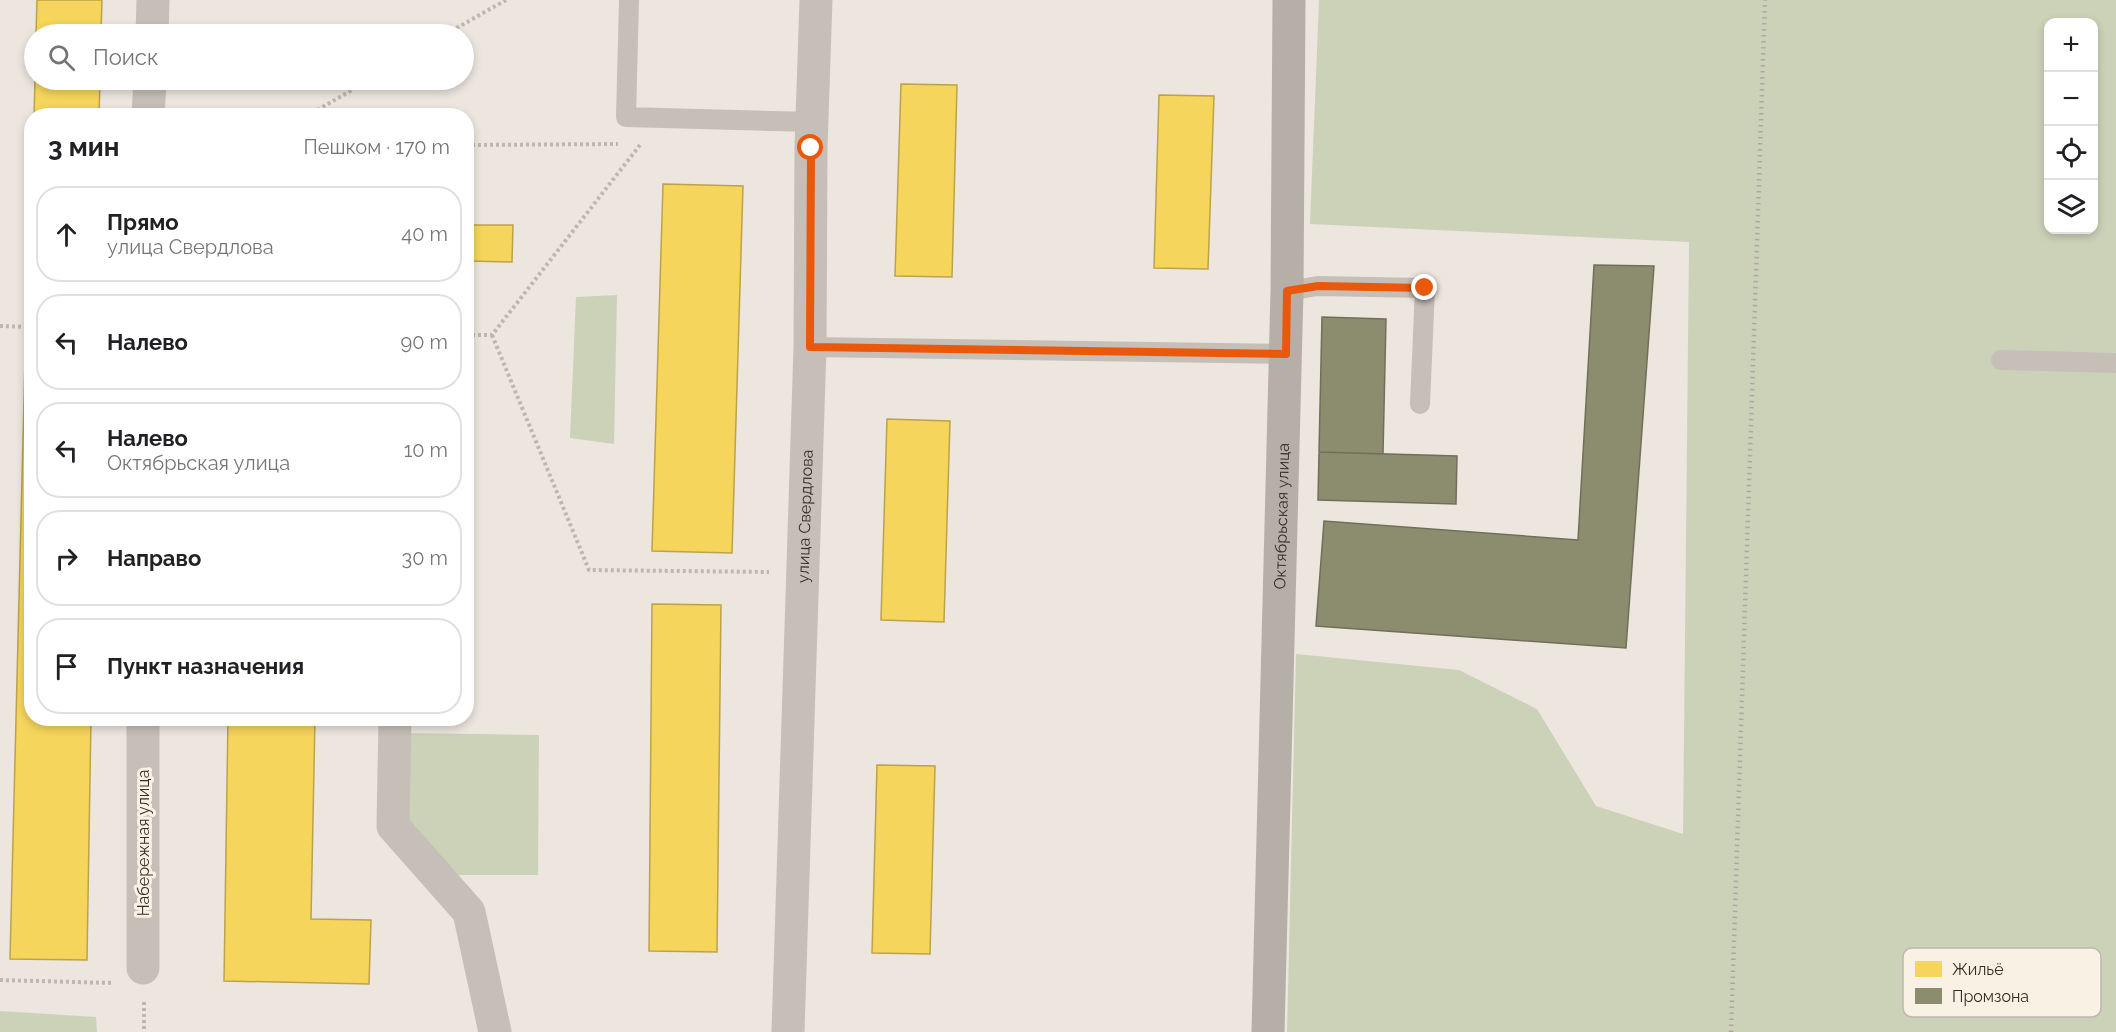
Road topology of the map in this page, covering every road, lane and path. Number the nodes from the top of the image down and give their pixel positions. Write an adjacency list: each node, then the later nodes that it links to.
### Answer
1 (153, 0): 6 (street)
2 (506, 0): 7 (path)
3 (629, 0): 12 (lane)
4 (816, 0): 13 (street, улица Свердлова)
5 (1289, 0): 16 (street, Октябрьская улица)
6 (152, 24)
7 (464, 24)
8 (149, 90): 10 (street)
9 (352, 90): 11 (path)
10 (148, 108)
11 (321, 108)
12 (641, 118): 13 (lane); 14 (path)
13 (812, 122): 21 (street, улица Свердлова)
14 (641, 144): 15 (path); 20 (path)
15 (474, 145)
16 (1287, 291): 22 (street, Октябрьская улица); 25 (lane)
17 (0, 326): 18 (path)
18 (24, 327)
19 (474, 335): 20 (path)
20 (492, 335): 26 (path)
21 (810, 347): 22 (lane); 26 (street, улица Свердлова)
22 (1286, 354): 33 (street, Октябрьская улица)
23 (2001, 360): 24 (lane)
24 (2116, 363)
25 (1420, 404)
26 (803, 573): 32 (street, улица Свердлова)
27 (143, 726): 29 (street, Набережная улица)
28 (395, 726): 31 (street)
29 (131, 975): 30 (path)
30 (0, 980)
31 (495, 1032)
32 (788, 1032)
33 (1268, 1032)

